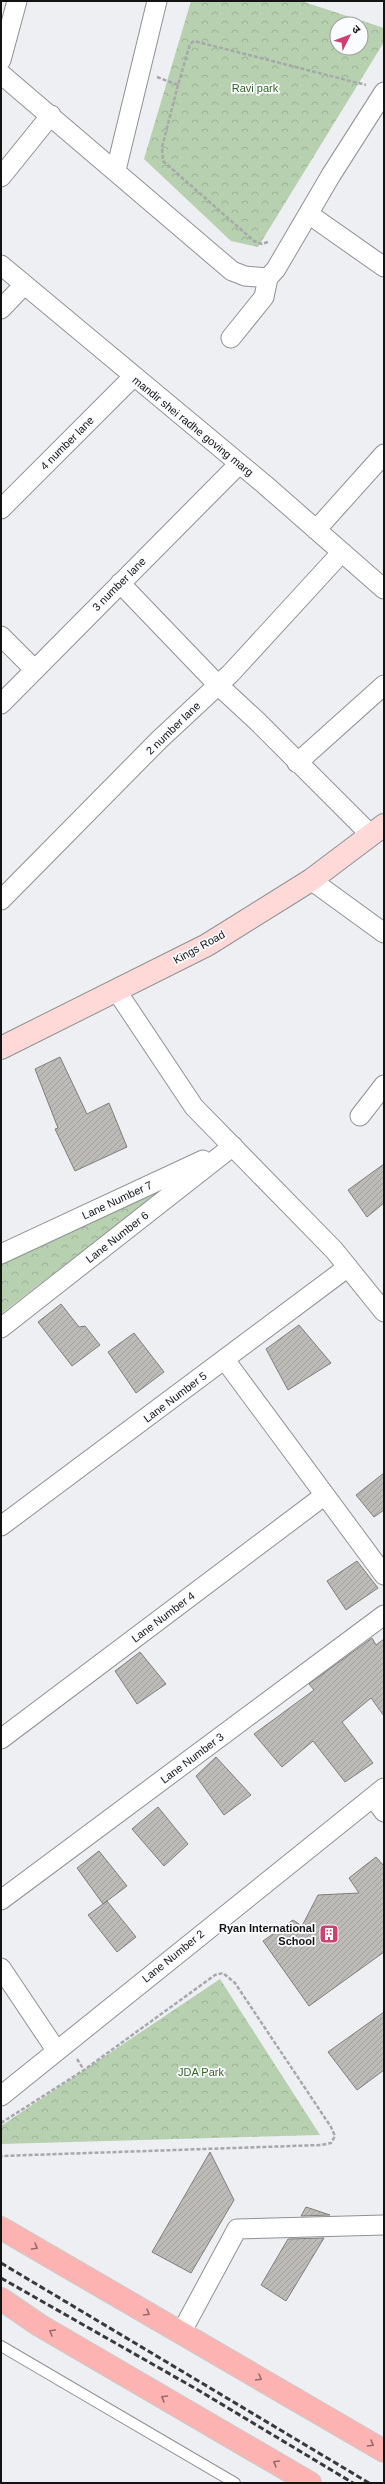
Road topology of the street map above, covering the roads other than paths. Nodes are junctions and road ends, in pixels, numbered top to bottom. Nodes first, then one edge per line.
1 (17, 1) edge
2 (157, 1) edge
3 (1, 60) edge
4 (1, 74) edge
5 (376, 90) edge
6 (51, 115) junction
7 (116, 170) junction
8 (1, 177) edge
9 (310, 215) junction
10 (1, 265) edge
11 (384, 267) edge
12 (268, 278) junction
13 (24, 285) junction
14 (1, 310) edge
15 (231, 338) dead end
16 (132, 377) junction
17 (384, 454) edge
18 (239, 464) junction
19 (1, 509) edge
20 (316, 530) junction
21 (342, 552) junction
22 (120, 583) junction
23 (384, 589) edge
24 (1, 636) edge
25 (35, 670) junction
26 (218, 685) junction
27 (384, 685) edge
28 (1, 704) edge
29 (297, 763) junction
30 (377, 829) edge
31 (311, 880) junction
32 (1, 900) edge
33 (384, 933) edge
34 (116, 990) junction
35 (1, 1048) edge
36 (384, 1085) edge
37 (360, 1116) dead end
38 (233, 1146) junction
39 (1, 1254) edge
40 (348, 1267) junction
41 (384, 1312) edge
42 (1, 1328) edge
43 (225, 1360) junction
44 (325, 1495) junction
45 (1, 1526) edge
46 (384, 1575) edge
47 (384, 1615) edge
48 (1, 1739) edge
49 (378, 1792) edge
50 (384, 1812) edge
51 (1, 1900) edge
52 (1, 1968) edge
53 (56, 2050) junction
54 (1, 2096) edge
55 (384, 2225) edge
56 (1, 2228) edge
57 (1, 2300) edge
58 (181, 2333) junction
59 (1, 2346) edge
60 (384, 2451) edge
61 (235, 2483) edge
62 (310, 2483) edge

1 - 3 street
2 - 7 street
4 - 6 street
5 - 9 street
6 - 7 street
6 - 8 street
7 - 12 street
9 - 11 street
9 - 12 street
10 - 13 street, mandir shei radhe goving marg
12 - 15 street
13 - 14 street
13 - 16 street, mandir shei radhe goving marg
16 - 18 street, mandir shei radhe goving marg
16 - 19 street, 4 number lane
17 - 20 street
18 - 20 street, mandir shei radhe goving marg
18 - 22 street, 3 number lane
20 - 21 street, mandir shei radhe goving marg
21 - 23 street, mandir shei radhe goving marg
21 - 26 street, 2 number lane
22 - 25 street, 3 number lane
22 - 26 street
24 - 25 street
25 - 28 street, 3 number lane
26 - 29 street
26 - 32 street, 2 number lane
27 - 29 street
29 - 30 street
30 - 31 street, Kings Road
31 - 33 street
31 - 34 street, Kings Road
34 - 35 street, Kings Road
34 - 38 street
36 - 37 street
38 - 39 street, Lane Number 7
38 - 40 street
38 - 42 street, Lane Number 6
40 - 41 street
40 - 43 street, Lane Number 5
43 - 44 street
43 - 45 street, Lane Number 5
44 - 46 street
44 - 48 street, Lane Number 4
47 - 51 street, Lane Number 3
49 - 50 street
49 - 53 street, Lane Number 2
52 - 53 street
53 - 54 street, Lane Number 2
55 - 58 street
56 -> 58 main road
62 -> 57 main road
58 -> 60 main road
59 - 61 lane

